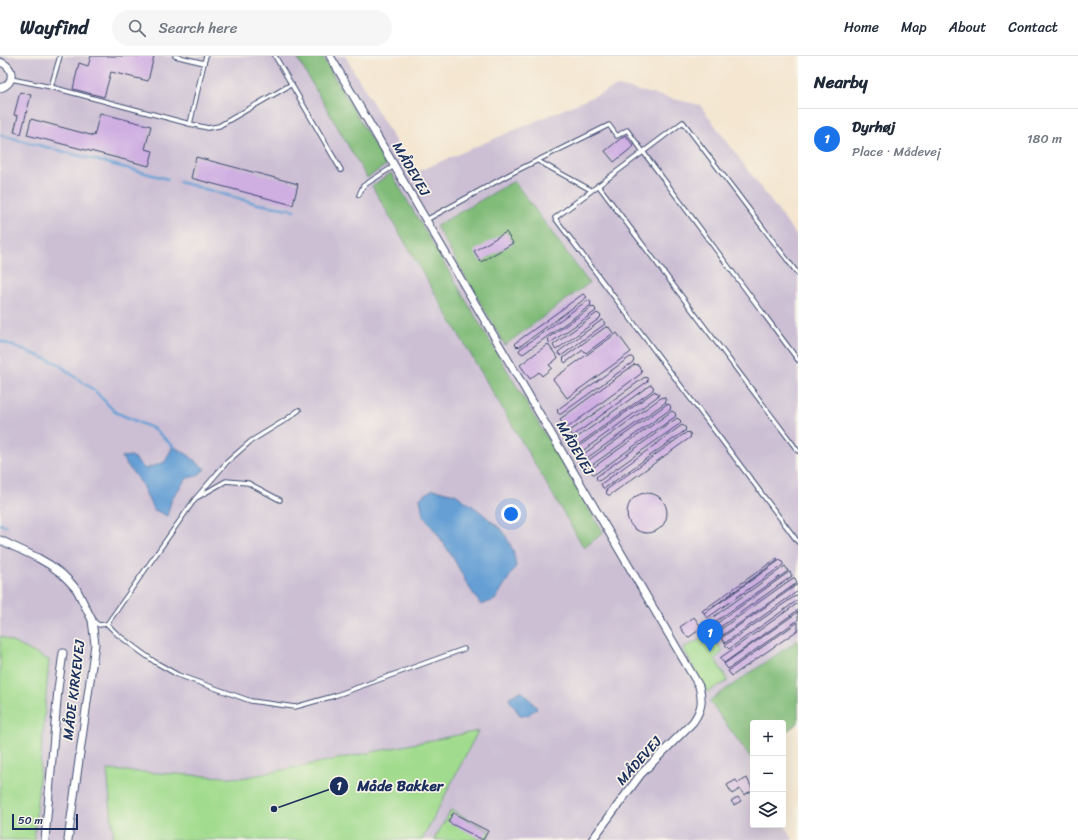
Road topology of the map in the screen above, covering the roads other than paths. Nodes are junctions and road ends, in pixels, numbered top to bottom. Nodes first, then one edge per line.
1 (60, 56) edge
2 (174, 56) edge
3 (206, 56) edge
4 (275, 56) edge
5 (330, 56) edge
6 (2, 60) edge
7 (204, 63) junction
8 (11, 79) junction
9 (292, 84) junction
10 (51, 87) junction
11 (0, 88) edge
12 (190, 124) junction
13 (642, 152) junction
14 (538, 161) junction
15 (394, 166) junction
16 (341, 170) dead end
17 (598, 185) junction
18 (591, 190) junction
19 (359, 195) dead end
20 (426, 220) junction
21 (798, 274) edge
22 (798, 360) edge
23 (299, 410) dead end
24 (798, 451) edge
25 (195, 499) junction
26 (280, 500) dead end
27 (0, 540) edge
28 (798, 542) edge
29 (92, 620) junction
30 (107, 624) junction
31 (464, 649) dead end
32 (63, 653) dead end
33 (45, 840) edge
34 (68, 840) edge
35 (592, 840) edge

1 - 10 lane
2 - 7 lane
3 - 7 lane
4 - 9 lane
5 - 15 street, MÅDEVEJ
6 - 8 street
7 - 12 lane
8 - 10 lane
8 - 11 street
9 - 12 lane
9 - 16 lane
10 - 12 lane
13 - 14 lane
13 - 17 lane
13 - 21 lane
13 - 22 lane
14 - 18 lane
14 - 20 lane
15 - 19 lane
15 - 20 street, MÅDEVEJ
17 - 18 lane
17 - 24 lane
18 - 28 lane
20 - 35 street, MÅDEVEJ
23 - 25 lane
25 - 26 lane
25 - 30 lane
27 - 29 street, MÅDE KIRKEVEJ
29 - 30 lane
29 - 34 street, MÅDE KIRKEVEJ
30 - 31 lane
32 - 33 street, MÅDE KIRKEVEJ

